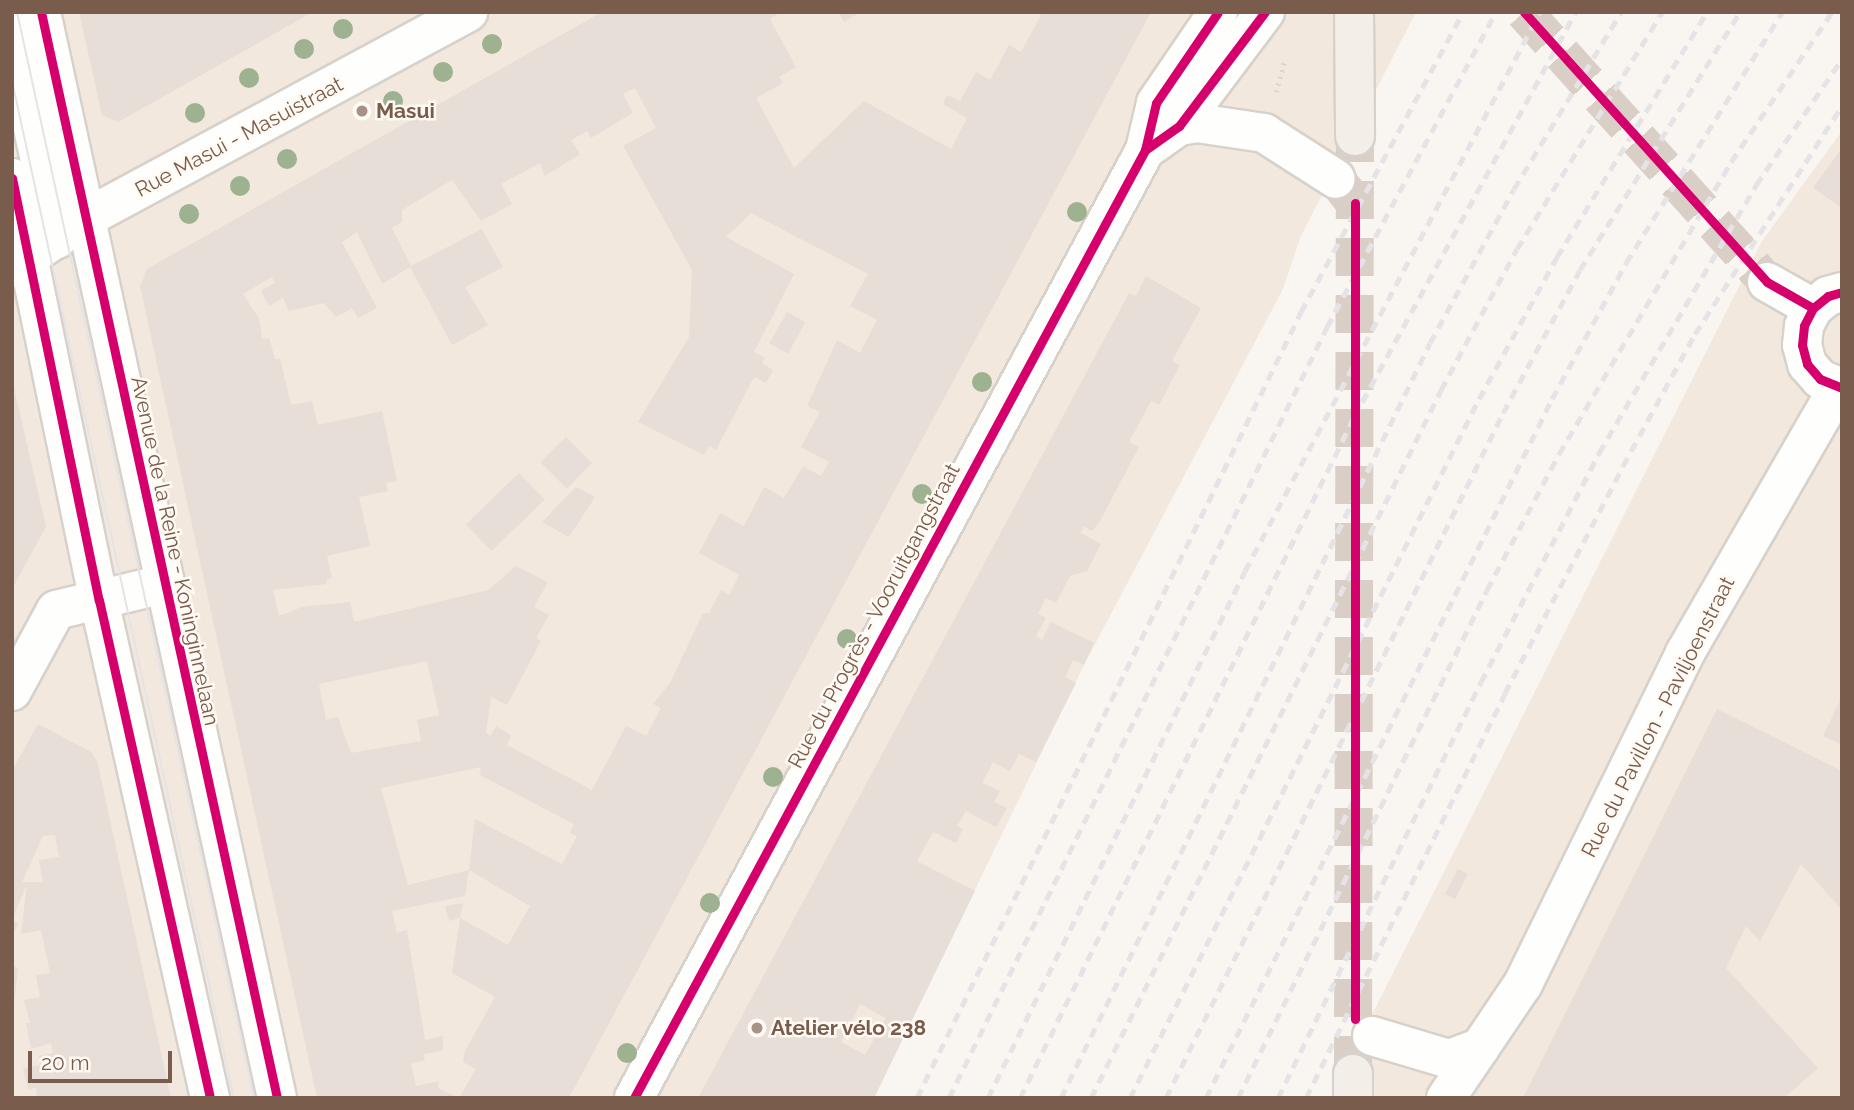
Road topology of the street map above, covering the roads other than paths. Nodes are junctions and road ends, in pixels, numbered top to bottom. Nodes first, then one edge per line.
1 (41, 12) edge
2 (468, 12) edge
3 (1218, 12) edge
4 (1265, 12) edge
5 (1354, 12) edge
6 (12, 32) edge
7 (1179, 126) junction
8 (1355, 136) tunnel mouth
9 (1145, 150) junction
10 (12, 178) edge
11 (1336, 179) tunnel mouth
12 (46, 246) edge
13 (1767, 282) tunnel mouth
14 (1827, 300) edge
15 (1840, 388) edge
16 (164, 584) junction
17 (99, 600) junction
18 (12, 691) edge
19 (1372, 1036) dead end
20 (1480, 1048) junction
21 (210, 1098) edge
22 (277, 1098) edge
23 (634, 1098) edge
24 (1446, 1098) edge

1 - 12 street, Avenue de la Reine - Koninginnelaan
2 - 12 street, Rue Masui - Masuistraat
3 - 9 street, Rue du Progrès - Vooruitgangstraat
4 - 7 street, Rue du Progrès - Vooruitgangstraat
5 - 8 main road
6 - 12 street, Avenue de la Reine - Koninginnelaan
7 - 9 street, Rue du Progrès - Vooruitgangstraat
7 - 11 street
9 - 23 street, Rue du Progrès - Vooruitgangstraat
10 - 12 street, Avenue de la Reine - Koninginnelaan
12 - 16 street, Avenue de la Reine - Koninginnelaan
12 - 17 street, Avenue de la Reine - Koninginnelaan
13 - 14 street
14 - 15 street
15 - 20 street, Rue du Pavillon - Paviljoenstraat
16 - 17 street
16 - 22 street, Avenue de la Reine - Koninginnelaan
17 - 18 street
17 - 21 street, Avenue de la Reine - Koninginnelaan
19 - 20 street
20 - 24 street, Rue du Pavillon - Paviljoenstraat

